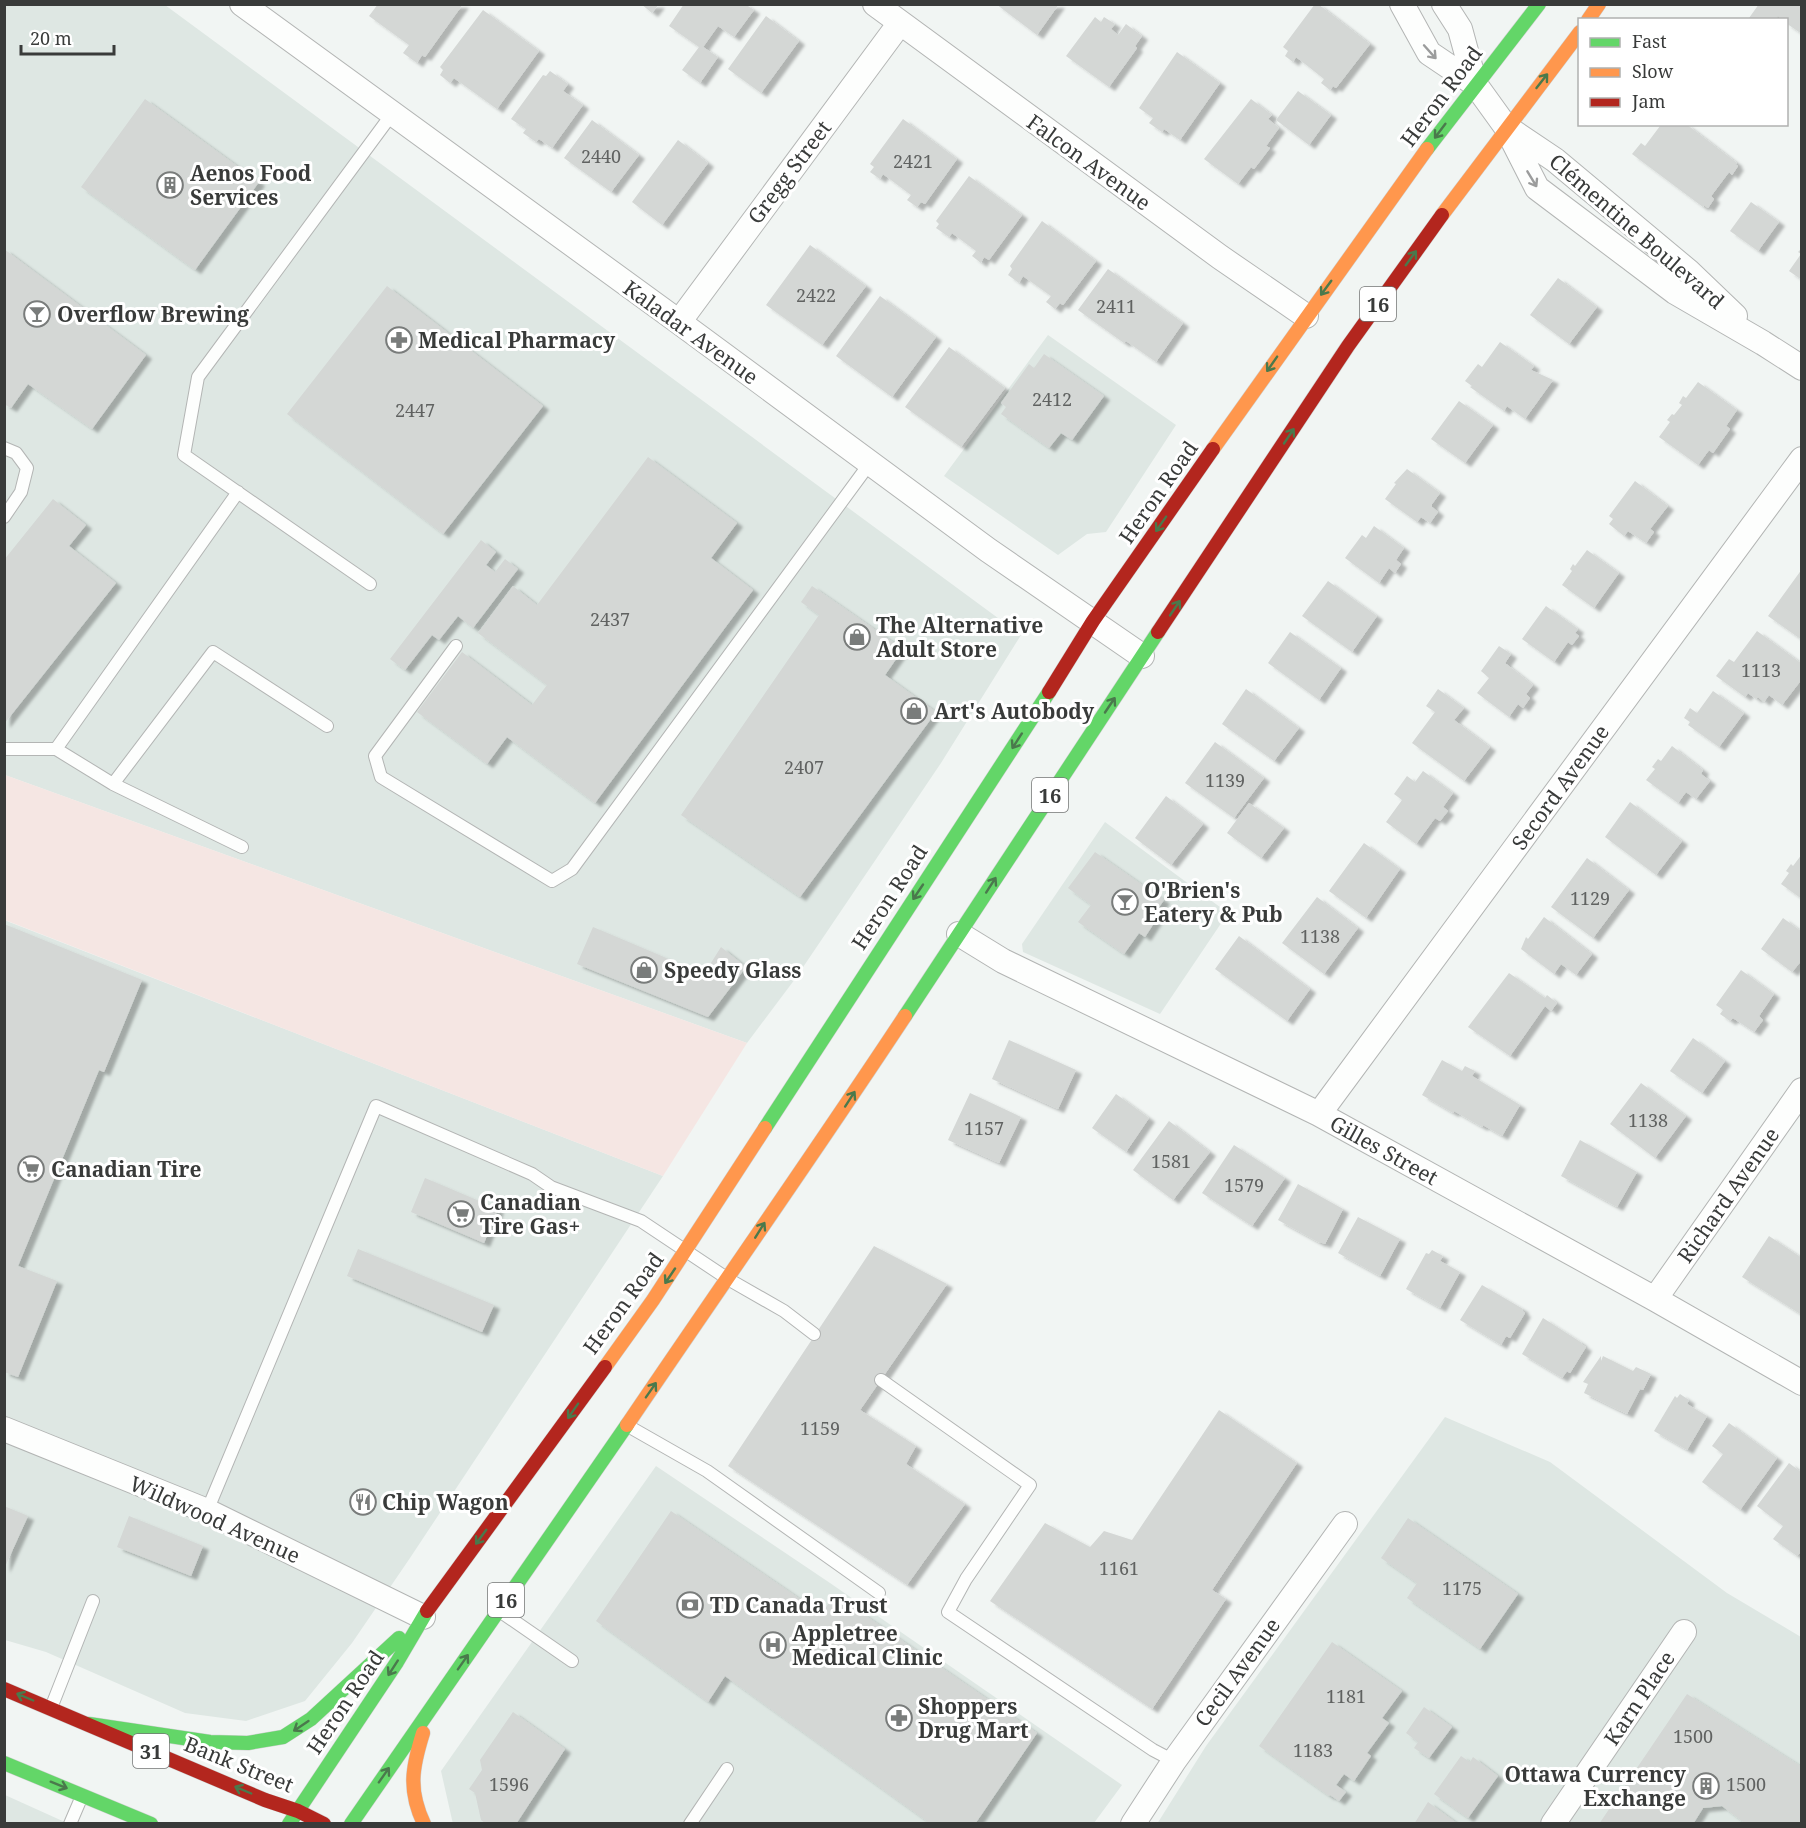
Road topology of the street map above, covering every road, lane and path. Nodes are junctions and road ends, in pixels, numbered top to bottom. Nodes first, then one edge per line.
1 (242, 4) edge
2 (875, 4) edge
3 (1402, 4) edge
4 (1444, 4) edge
5 (1539, 4) edge
6 (1599, 4) edge
7 (1589, 18) edge
8 (900, 23) junction
9 (1578, 35) edge
10 (1475, 84) junction
11 (392, 114) junction
12 (1506, 127) junction
13 (1306, 316) junction
14 (679, 322) junction
15 (1763, 343) junction
16 (1802, 368) edge
17 (4, 448) edge
18 (1802, 459) edge
19 (870, 463) junction
20 (238, 492) junction
21 (4, 517) edge
22 (369, 584) dead end
23 (1093, 621) junction
24 (456, 646) dead end
25 (1142, 656) junction
26 (327, 726) dead end
27 (4, 749) edge
28 (56, 749) junction
29 (113, 784) junction
30 (242, 847) dead end
31 (959, 934) junction
32 (1802, 1090) edge
33 (1319, 1114) junction
34 (686, 1251) junction
35 (728, 1279) junction
36 (1655, 1299) junction
37 (814, 1334) dead end
38 (881, 1380) dead end
39 (1802, 1383) edge
40 (627, 1425) junction
41 (4, 1429) edge
42 (207, 1511) junction
43 (1345, 1524) dead end
44 (879, 1593) dead end
45 (93, 1601) dead end
46 (499, 1610) junction
47 (423, 1617) junction
48 (1684, 1632) dead end
49 (572, 1661) dead end
50 (4, 1689) edge
51 (51, 1708) junction
52 (429, 1710) junction
53 (89, 1724) junction
54 (1174, 1761) junction
55 (4, 1763) edge
56 (727, 1769) dead end
57 (82, 1795) junction
58 (298, 1811) junction
59 (135, 1819) edge
60 (70, 1824) edge
61 (151, 1824) edge
62 (289, 1824) edge
63 (324, 1824) edge
64 (351, 1824) edge
65 (424, 1824) edge
66 (690, 1824) edge
67 (1133, 1824) edge
68 (1553, 1824) edge

1 - 11 street, Kaladar Avenue
2 - 8 street, Falcon Avenue
3 -> 10 street, Clémentine Boulevard
4 - 10 street, Clémentine Boulevard
5 - 10 main road, Heron Road / 16
6 - 7 main road
8 - 13 street, Falcon Avenue
8 - 14 street, Gregg Street
12 -> 9 main road, 16
10 - 12 street, Clémentine Boulevard
10 -> 13 main road, Heron Road / 16
11 - 14 street, Kaladar Avenue
11 - 20 lane
12 - 15 street, Clémentine Boulevard
12 -> 15 street, Clémentine Boulevard
25 -> 12 main road, 16
13 -> 23 main road, Heron Road / 16
14 - 19 street, Kaladar Avenue
15 - 16 street, Clémentine Boulevard
17 - 21 lane
18 - 33 street, Secord Avenue
19 - 23 street, Kaladar Avenue
19 - 24 lane
20 - 22 lane
20 - 28 lane
23 - 25 street, Kaladar Avenue
23 -> 34 main road, Heron Road / 16
31 -> 25 main road, 16
26 - 29 lane
27 - 28 lane
28 - 29 lane
29 - 30 lane
31 - 33 street, Gilles Street
35 -> 31 main road, 16
32 - 36 street, Richard Avenue
33 - 36 street, Gilles Street
34 - 35 lane
34 - 42 lane
34 -> 47 main road, Heron Road / 16
35 - 37 lane
40 -> 35 main road, 16
36 - 39 street, Gilles Street
38 - 54 lane
40 - 44 lane
40 - 46 main road, 16
41 - 42 street, Wildwood Avenue
42 - 47 street, Wildwood Avenue
43 - 54 street, Cecil Avenue
45 - 51 lane
46 - 49 lane
52 -> 46 main road, 16
47 -> 53 main road
47 -> 58 main road, Heron Road / 16
48 - 68 street, Karn Place
51 -> 50 main road, Bank Street / 31
51 - 53 main road, Bank Street / 31
64 -> 52 main road, 16
52 - 65 main road
58 -> 53 main road, Bank Street / 31
54 - 67 street, Cecil Avenue
55 -> 57 main road
56 - 66 lane
57 - 59 main road
57 - 60 lane
58 - 62 main road, Heron Road / 16
58 - 63 main road, Bank Street / 31
59 - 61 main road

